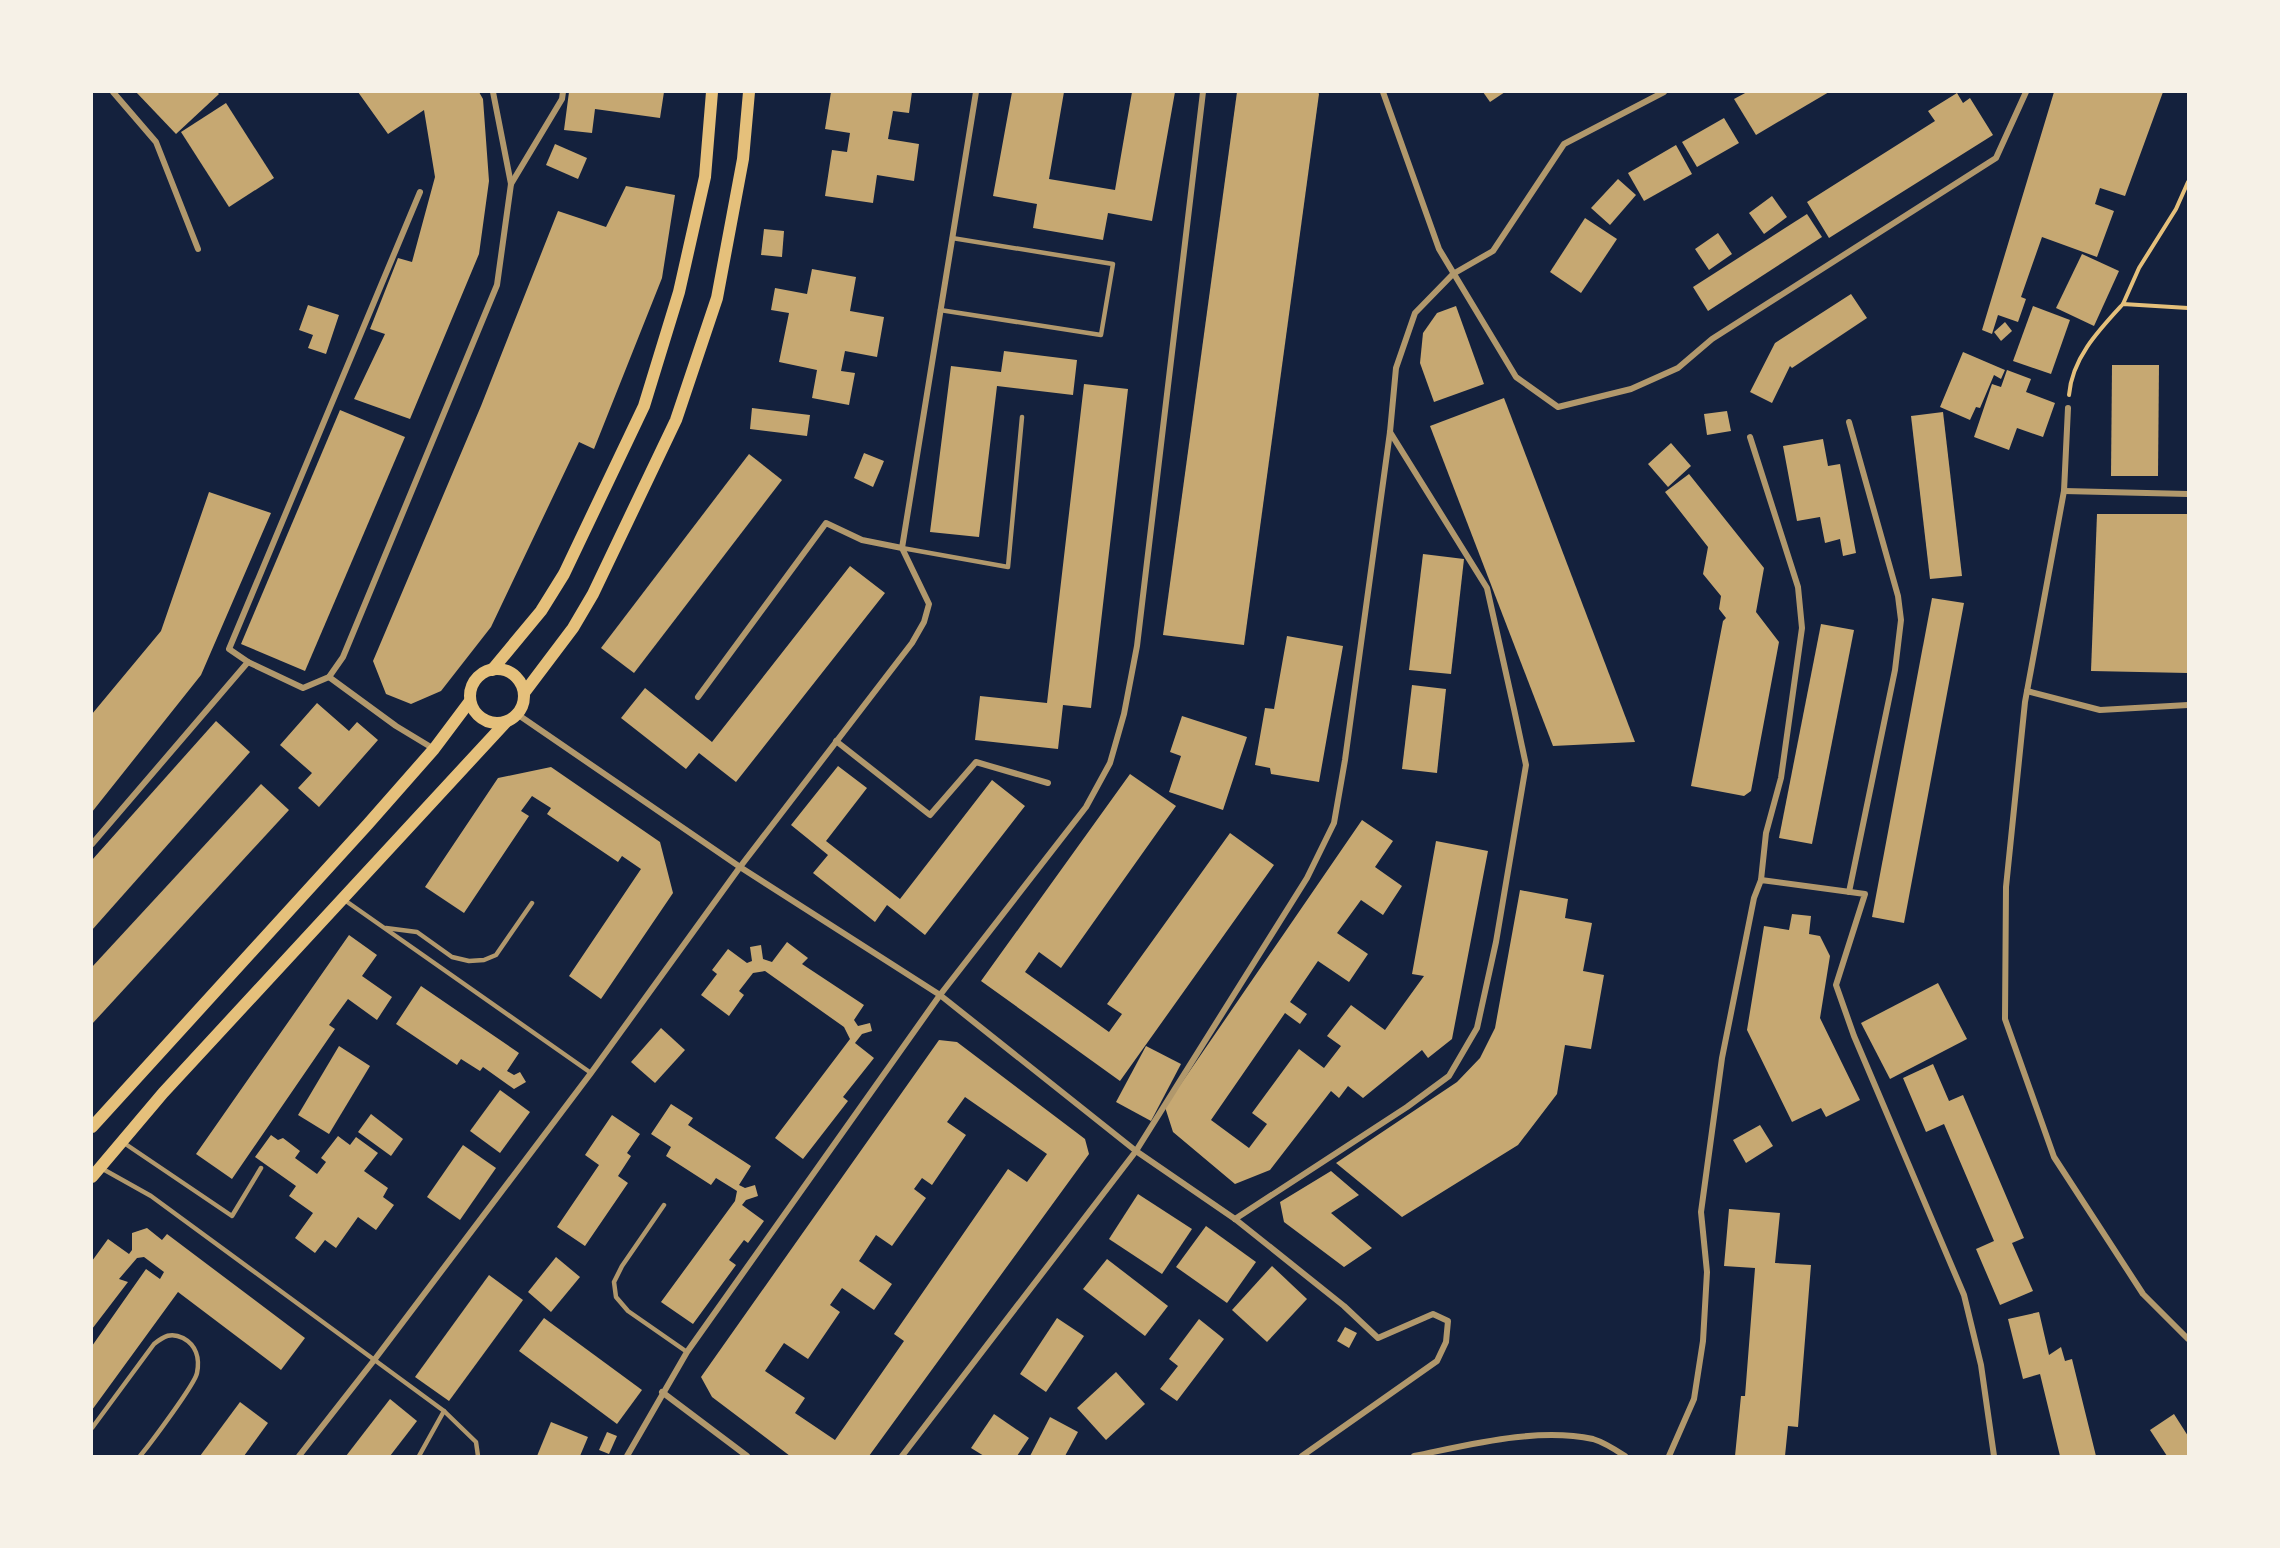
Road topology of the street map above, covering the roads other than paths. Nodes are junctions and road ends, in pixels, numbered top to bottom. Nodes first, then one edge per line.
1 (113, 92) edge
2 (493, 92) edge
3 (563, 92) edge
4 (712, 92) edge
5 (749, 92) edge
6 (976, 92) edge
7 (1203, 92) edge
8 (1383, 92) edge
9 (1664, 92) edge
10 (2026, 92) edge
11 (511, 184) junction
12 (420, 192) dead end
13 (952, 238) junction
14 (198, 249) dead end
15 (1454, 274) junction
16 (940, 310) junction
17 (2068, 408) road end
18 (1022, 417) dead end
19 (1849, 422) dead end
20 (1390, 432) junction
21 (1750, 437) dead end
22 (2064, 491) junction
23 (2188, 494) edge
24 (902, 548) junction
25 (248, 662) junction
26 (492, 670) junction
27 (329, 677) junction
28 (2028, 691) junction
29 (524, 693) junction
30 (698, 697) dead end
31 (470, 700) junction
32 (2188, 705) edge
33 (517, 714) junction
34 (506, 722) junction
35 (836, 741) junction
36 (434, 749) junction
37 (1048, 783) dead end
38 (92, 844) edge
39 (740, 867) junction
40 (1761, 880) junction
41 (1849, 892) junction
42 (343, 899) junction
43 (532, 903) dead end
44 (384, 927) junction
45 (940, 995) junction
46 (591, 1073) junction
47 (92, 1127) edge
48 (122, 1142) junction
49 (1136, 1151) junction
50 (261, 1168) dead end
51 (95, 1172) edge
52 (664, 1205) dead end
53 (1235, 1219) junction
54 (2188, 1339) edge
55 (687, 1352) junction
56 (375, 1359) junction
57 (662, 1392) junction
58 (444, 1412) junction
59 (92, 1428) edge
60 (140, 1456) edge
61 (299, 1456) edge
62 (419, 1456) edge
63 (478, 1456) edge
64 (627, 1456) edge
65 (747, 1456) edge
66 (902, 1456) edge
67 (1302, 1456) edge
68 (1414, 1456) edge
69 (1625, 1456) edge
70 (1669, 1456) edge
71 (1994, 1456) edge

1 - 14 street
2 - 11 street
3 - 11 street
4 - 26 main road
5 - 29 main road
6 - 13 street
7 - 45 street
8 - 15 street
9 - 15 street
10 - 15 street
11 - 27 street
12 - 25 street
13 - 16 street
13 - 16 lane
15 - 20 street
16 - 24 street
17 - 22 street
18 - 24 lane
19 - 41 street
20 - 49 street
20 - 53 street
21 - 40 street
22 - 23 street
22 - 28 street
24 - 30 street
24 - 35 street
25 - 27 street
25 - 38 street
26 - 29 main road
26 - 31 main road
27 - 36 street
28 - 32 street
28 - 54 street
29 - 33 main road
31 - 34 main road
31 - 36 main road
33 - 34 main road
33 - 39 street
34 - 42 main road
35 - 37 street
35 - 39 street
36 - 47 main road
39 - 45 street
39 - 46 street
40 - 41 street
40 - 70 street
41 - 71 street
42 - 44 lane
42 - 48 main road
43 - 44 lane
44 - 46 lane
45 - 49 street
45 - 55 street
46 - 56 street
48 - 50 lane
48 - 51 main road
49 - 53 street
49 - 66 street
51 - 56 lane
52 - 55 lane
53 - 67 street
55 - 57 street
56 - 58 lane
56 - 61 street
57 - 64 street
57 - 65 street
58 - 62 lane
58 - 63 lane
59 - 60 lane
68 - 69 street

